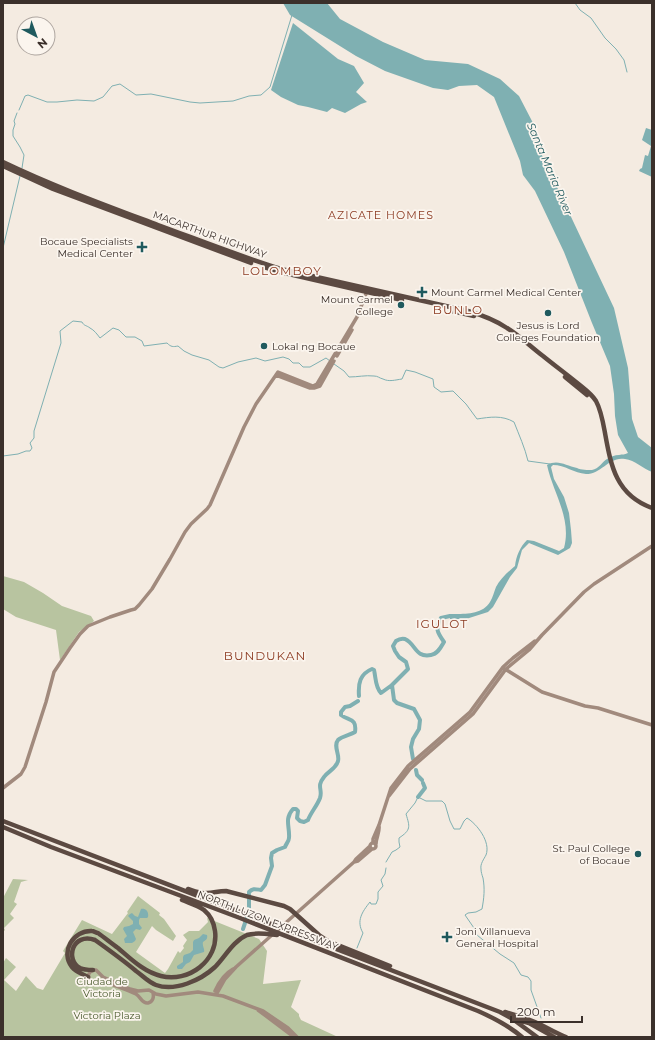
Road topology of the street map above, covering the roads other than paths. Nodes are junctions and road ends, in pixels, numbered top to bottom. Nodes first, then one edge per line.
1 (3, 162) edge
2 (3, 166) edge
3 (369, 291) junction
4 (652, 509) edge
5 (652, 544) edge
6 (505, 668) junction
7 (652, 725) edge
8 (3, 788) edge
9 (3, 821) edge
10 (3, 827) edge
11 (163, 883) junction
12 (155, 886) junction
13 (295, 914) junction
14 (282, 935) junction
15 (93, 970) junction
16 (401, 974) junction
17 (88, 978) junction
18 (102, 979) junction
19 (220, 983) junction
20 (144, 991) junction
21 (153, 993) junction
22 (208, 993) junction
23 (215, 994) junction
24 (166, 996) junction
25 (223, 996) junction
26 (140, 997) junction
27 (151, 1002) junction
28 (479, 1005) junction
29 (511, 1018) junction
30 (287, 1030) junction
31 (294, 1037) edge
32 (297, 1037) edge
33 (522, 1037) edge
34 (537, 1037) edge
35 (554, 1037) edge
36 (566, 1037) edge

1 - 3 highway, MACARTHUR HIGHWAY
2 - 3 highway, MACARTHUR HIGHWAY
3 - 4 highway, MACARTHUR HIGHWAY
3 - 8 main road
5 - 6 main road
6 - 7 main road
6 - 13 main road
9 - 11 highway, NORTH LUZON EXPRESSWAY
10 - 12 highway, NORTH LUZON EXPRESSWAY
11 - 13 highway
11 - 16 highway, NORTH LUZON EXPRESSWAY
12 - 14 highway, NORTH LUZON EXPRESSWAY
12 - 17 highway
13 - 16 highway
13 - 19 main road
14 - 15 highway
14 - 33 highway, NORTH LUZON EXPRESSWAY
15 - 17 main road
15 - 18 main road
16 - 28 highway, NORTH LUZON EXPRESSWAY
17 - 18 main road
18 - 20 main road
18 - 26 main road
19 - 22 main road
19 - 23 main road
19 - 25 main road
20 - 21 main road
20 - 26 main road
21 - 24 main road
21 - 27 main road
22 - 23 main road
22 - 24 main road
23 - 25 main road
24 - 27 main road
25 - 30 main road
26 - 27 main road
28 - 29 highway, NORTH LUZON EXPRESSWAY
28 - 36 highway
29 - 34 highway, NORTH LUZON EXPRESSWAY
29 - 35 highway, NORTH LUZON EXPRESSWAY
30 - 31 main road
30 - 32 main road

